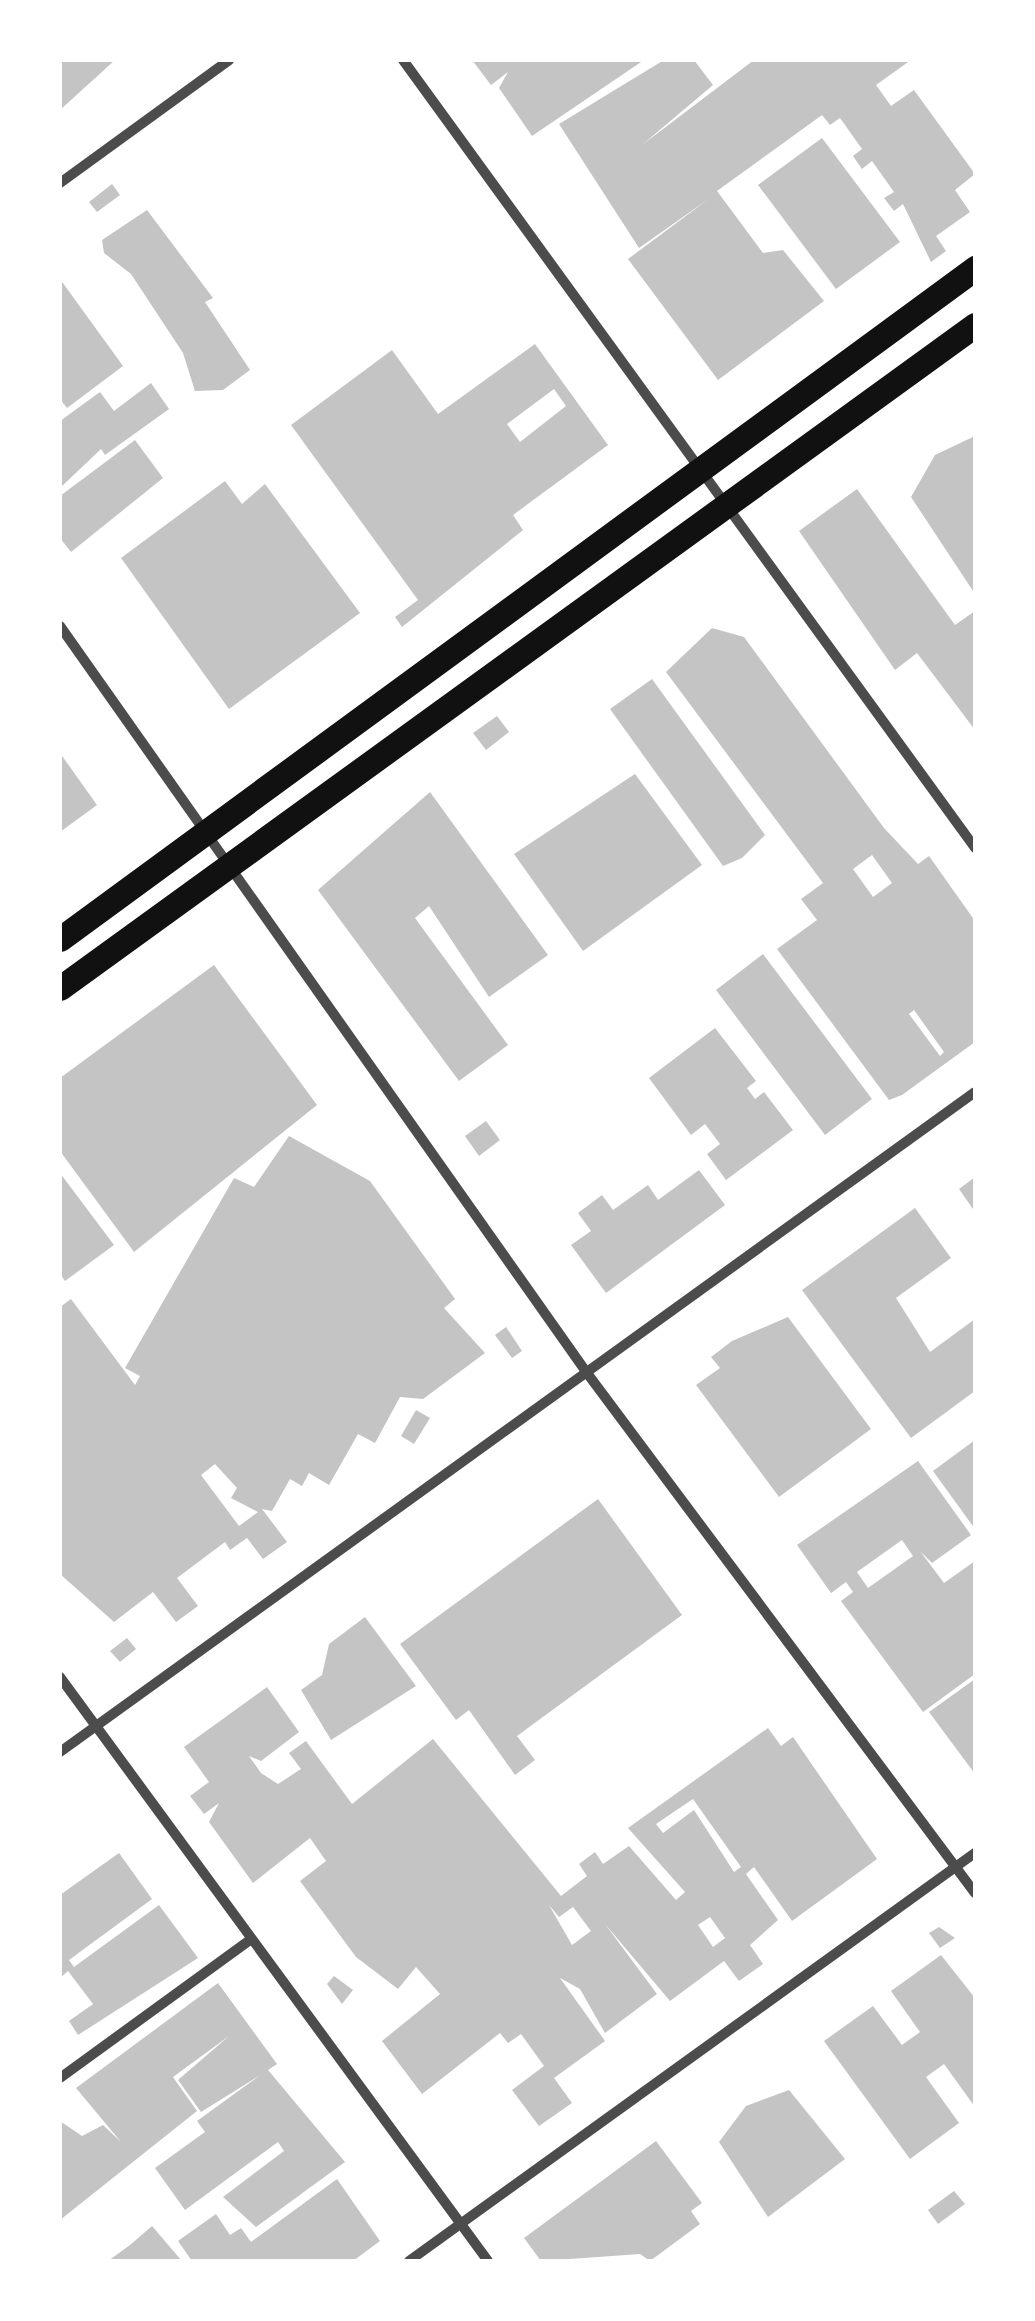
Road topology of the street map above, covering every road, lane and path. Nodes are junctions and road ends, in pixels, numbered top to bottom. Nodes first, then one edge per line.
1 (229, 60) edge
2 (403, 60) edge
3 (60, 183) edge
4 (975, 268) edge
5 (975, 325) edge
6 (701, 468) junction
7 (728, 503) junction
8 (60, 626) edge
9 (210, 830) junction
10 (975, 848) edge
11 (227, 866) junction
12 (60, 939) edge
13 (60, 988) edge
14 (975, 1092) edge
15 (587, 1373) junction
16 (60, 1677) edge
17 (95, 1726) junction
18 (60, 1752) edge
19 (975, 1853) edge
20 (956, 1867) junction
21 (975, 1894) edge
22 (250, 1940) junction
23 (60, 2078) edge
24 (461, 2222) junction
25 (409, 2261) edge
26 (488, 2261) edge

1 - 3 street
2 - 6 street
4 - 6 main road
5 - 7 main road
6 - 7 street
6 - 9 main road
7 - 10 street
7 - 11 main road
8 - 9 street
9 - 11 street
9 - 12 main road
11 - 13 main road
11 - 15 street
14 - 15 street
15 - 17 street
15 - 20 street
16 - 17 street
17 - 18 street
17 - 22 street
19 - 20 street
20 - 21 street
20 - 24 street
22 - 23 street
22 - 24 street
24 - 25 street
24 - 26 street

